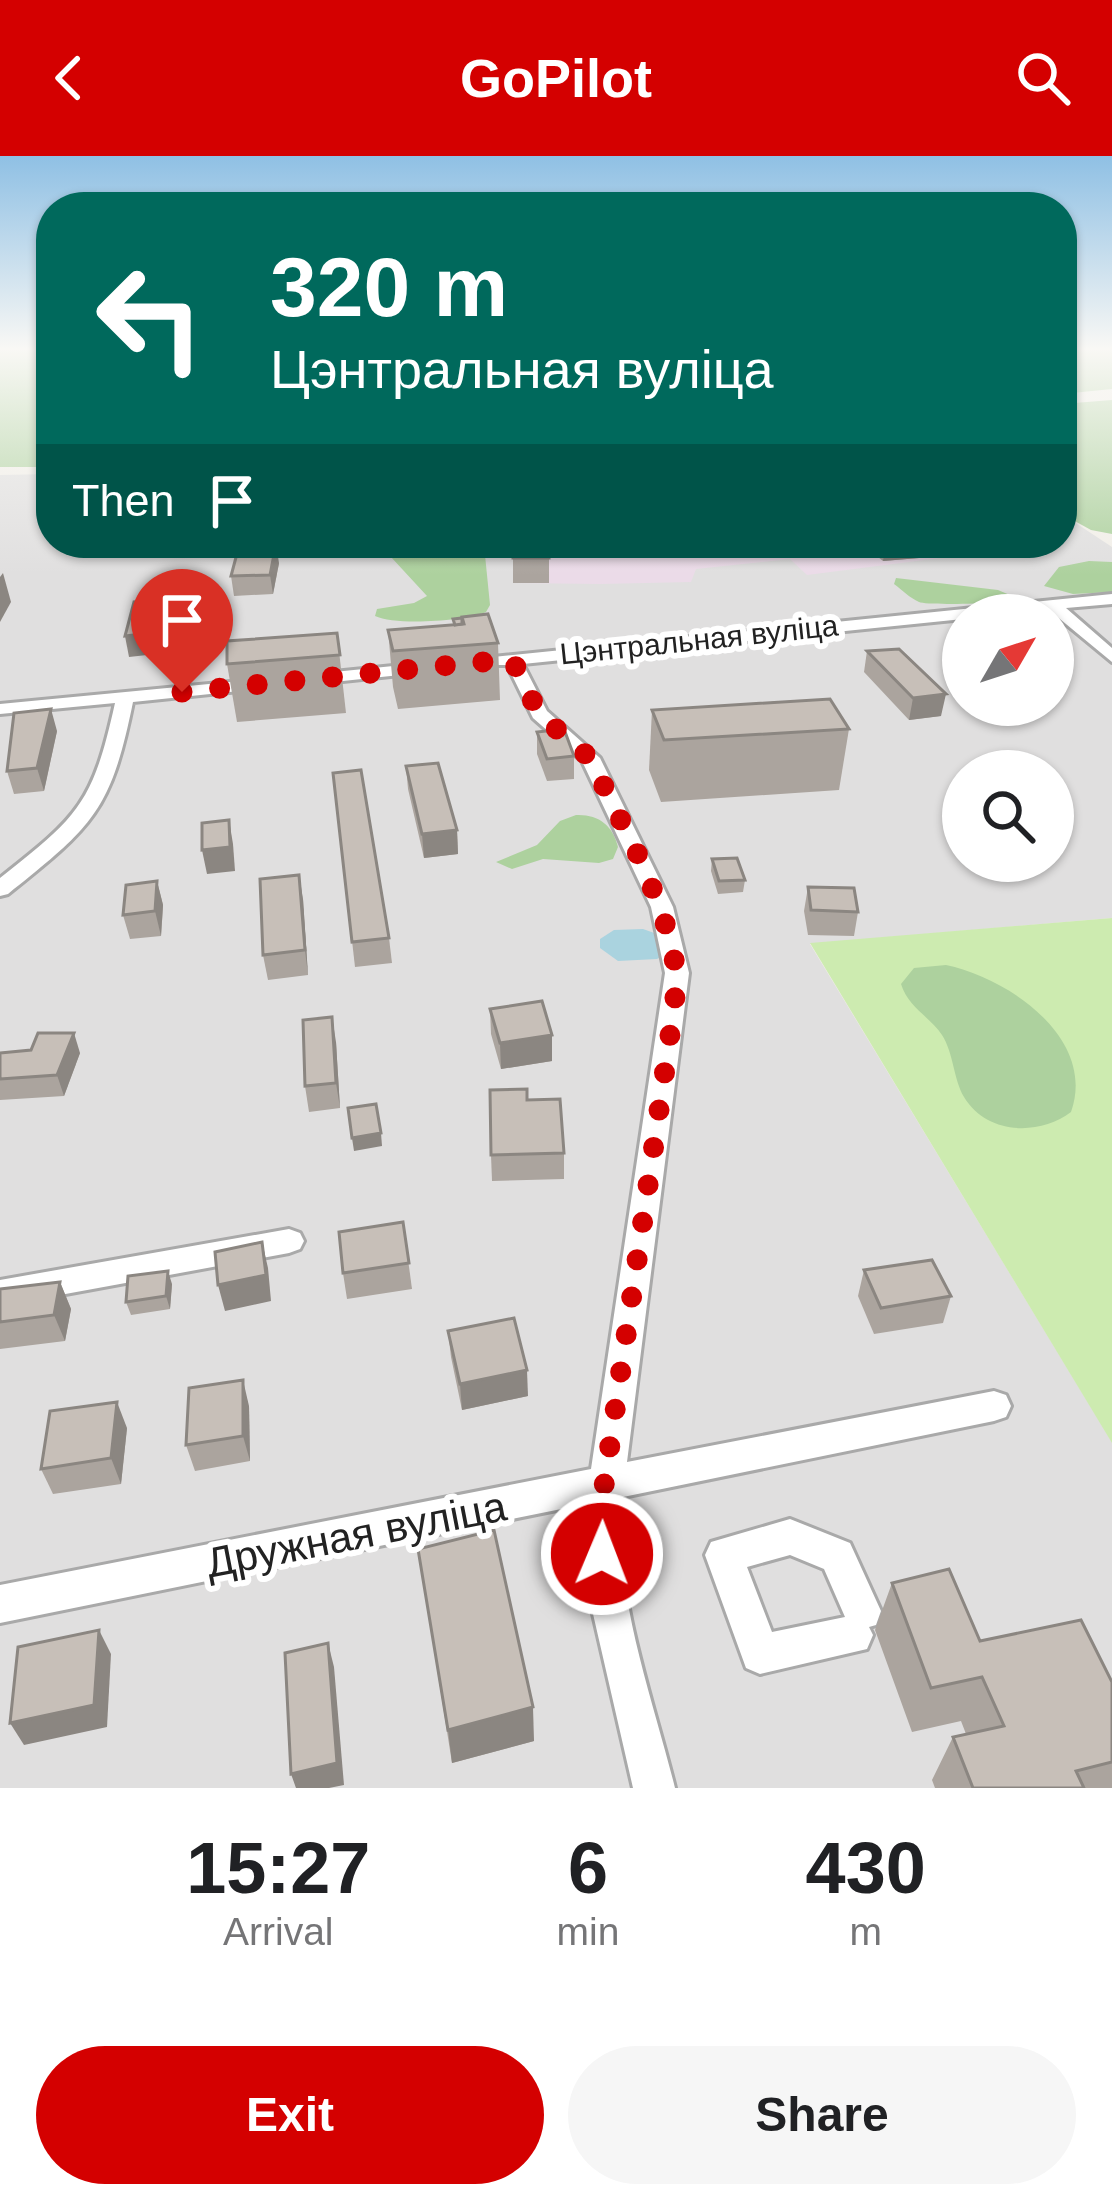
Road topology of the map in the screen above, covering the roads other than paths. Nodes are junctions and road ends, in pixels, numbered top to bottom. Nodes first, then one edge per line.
1 (1112, 599) edge
2 (1074, 603) edge
3 (942, 616) edge
4 (1074, 622) edge
5 (1112, 629) edge
6 (1085, 632) junction
7 (1112, 657) edge
8 (443, 666) edge
9 (125, 698) junction
10 (0, 709) edge
11 (0, 889) edge
12 (289, 1241) dead end
13 (0, 1293) edge
14 (994, 1406) dead end
15 (604, 1486) junction
16 (0, 1604) edge
17 (654, 1788) edge

1 - 2 street, Цэнтральная вуліца
3 - 15 street, Цэнтральная вуліца
4 - 6 street
5 - 6 street
6 - 7 street
8 - 9 street
9 - 10 street
9 - 11 street
12 - 13 street
14 - 15 street, Дружная вуліца
15 - 16 street, Дружная вуліца
15 - 17 street

